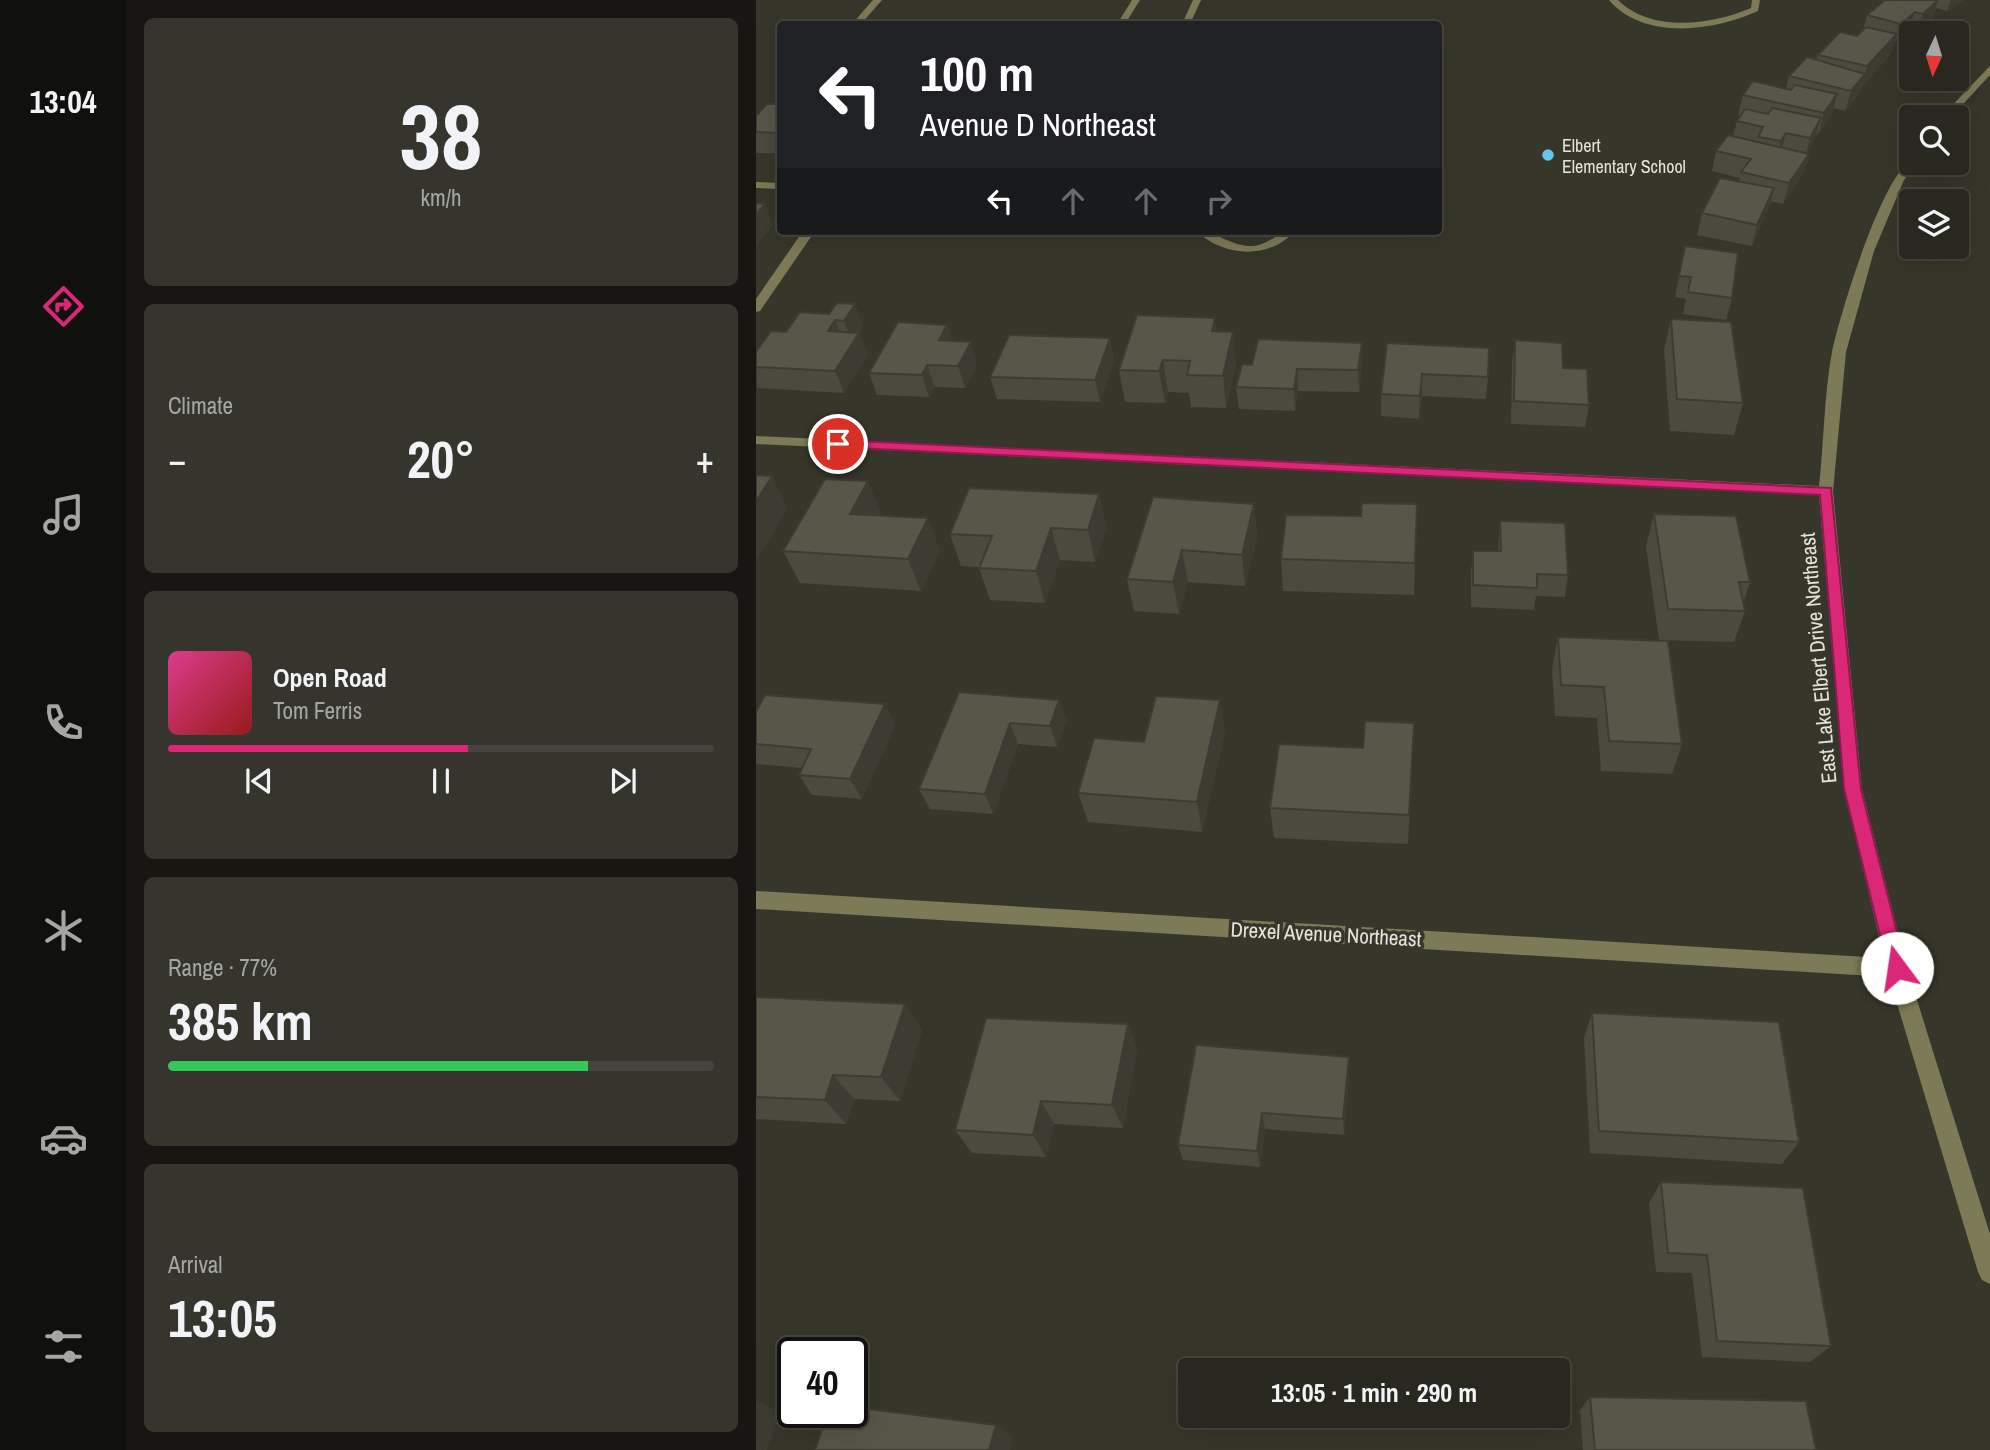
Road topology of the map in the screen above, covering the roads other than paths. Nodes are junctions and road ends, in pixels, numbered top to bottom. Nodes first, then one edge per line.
1 (878, 0) edge
2 (1136, 0) edge
3 (1198, 0) edge
4 (1613, 0) edge
5 (1756, 0) edge
6 (859, 21) edge
7 (1124, 21) edge
8 (1188, 21) edge
9 (1990, 69) edge
10 (1957, 105) edge
11 (1903, 175) edge
12 (756, 185) edge
13 (777, 186) edge
14 (806, 235) edge
15 (1208, 235) edge
16 (1285, 235) edge
17 (756, 308) edge
18 (756, 440) edge
19 (1826, 491) junction
20 (756, 900) edge
21 (1897, 968) junction
22 (1990, 1272) edge

1 - 6 street
2 - 7 street
3 - 8 street
4 - 5 street
9 - 10 street
11 - 19 street, East Lake Elbert Drive Northeast
12 - 13 street
14 - 17 street
15 - 16 street
18 - 19 street
19 - 21 street, East Lake Elbert Drive Northeast
20 - 21 street, Drexel Avenue Northeast
21 - 22 street, East Lake Elbert Drive Northeast

